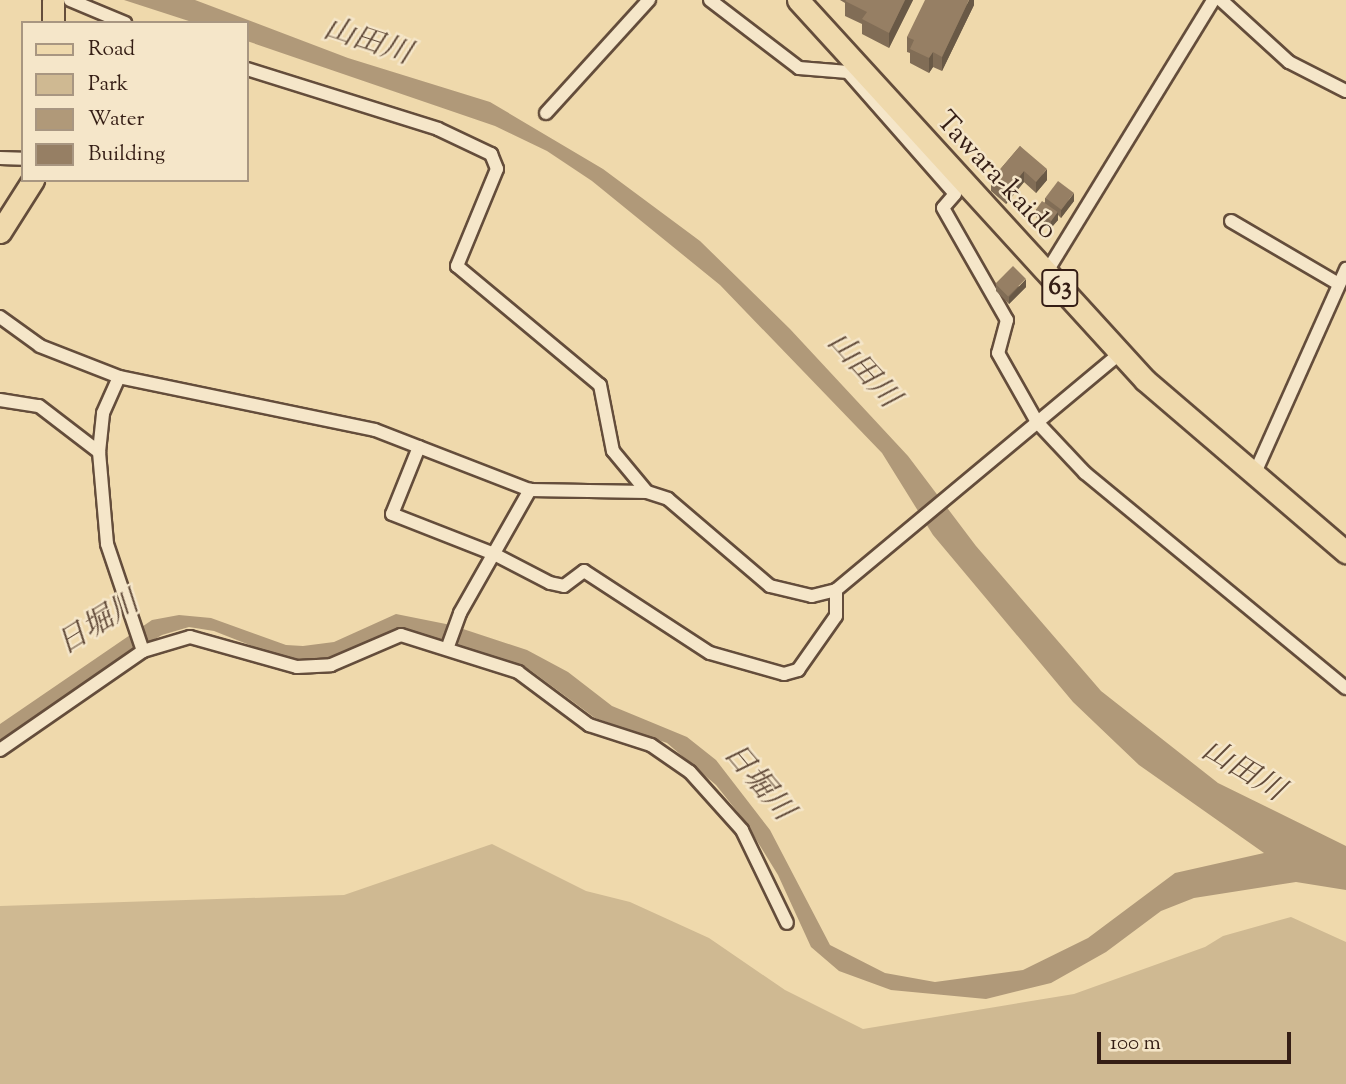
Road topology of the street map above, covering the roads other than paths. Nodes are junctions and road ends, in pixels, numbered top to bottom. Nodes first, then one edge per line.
1 (53, 0) edge
2 (71, 0) edge
3 (649, 0) edge
4 (710, 0) edge
5 (798, 0) edge
6 (1213, 0) edge
7 (1221, 0) edge
8 (52, 21) edge
9 (120, 21) edge
10 (248, 69) edge
11 (1346, 91) edge
12 (546, 113) dead end
13 (0, 158) edge
14 (21, 159) edge
15 (32, 182) edge
16 (1231, 221) dead end
17 (0, 232) edge
18 (1346, 269) edge
19 (1046, 273) junction
20 (1339, 284) junction
21 (0, 317) edge
22 (1119, 353) junction
23 (119, 377) junction
24 (0, 400) edge
25 (1037, 422) junction
26 (419, 447) junction
27 (99, 452) junction
28 (1254, 475) junction
29 (530, 490) junction
30 (647, 492) junction
31 (1346, 552) edge
32 (494, 554) junction
33 (836, 590) junction
34 (447, 649) junction
35 (143, 651) junction
36 (1346, 688) edge
37 (0, 750) edge
38 (787, 923) dead end

1 - 8 main road
2 - 9 street
3 - 12 street
4 - 25 street
5 - 19 main road, Tawara-kaido / 63
6 - 19 street
7 - 11 street
10 - 30 street
13 - 14 street
15 - 17 main road
16 - 20 street
18 - 20 street
19 - 22 main road, Tawara-kaido / 63
20 - 28 street
21 - 23 street
22 - 25 street
22 - 28 main road, Tawara-kaido / 63
23 - 26 street
23 - 27 street
24 - 27 street
25 - 33 street
25 - 36 street
26 - 29 street
26 - 32 street
27 - 35 street
28 - 31 main road, Tawara-kaido / 63
29 - 30 street
29 - 32 street
30 - 33 street
32 - 33 street
32 - 34 street
34 - 35 street
34 - 38 street
35 - 37 street

